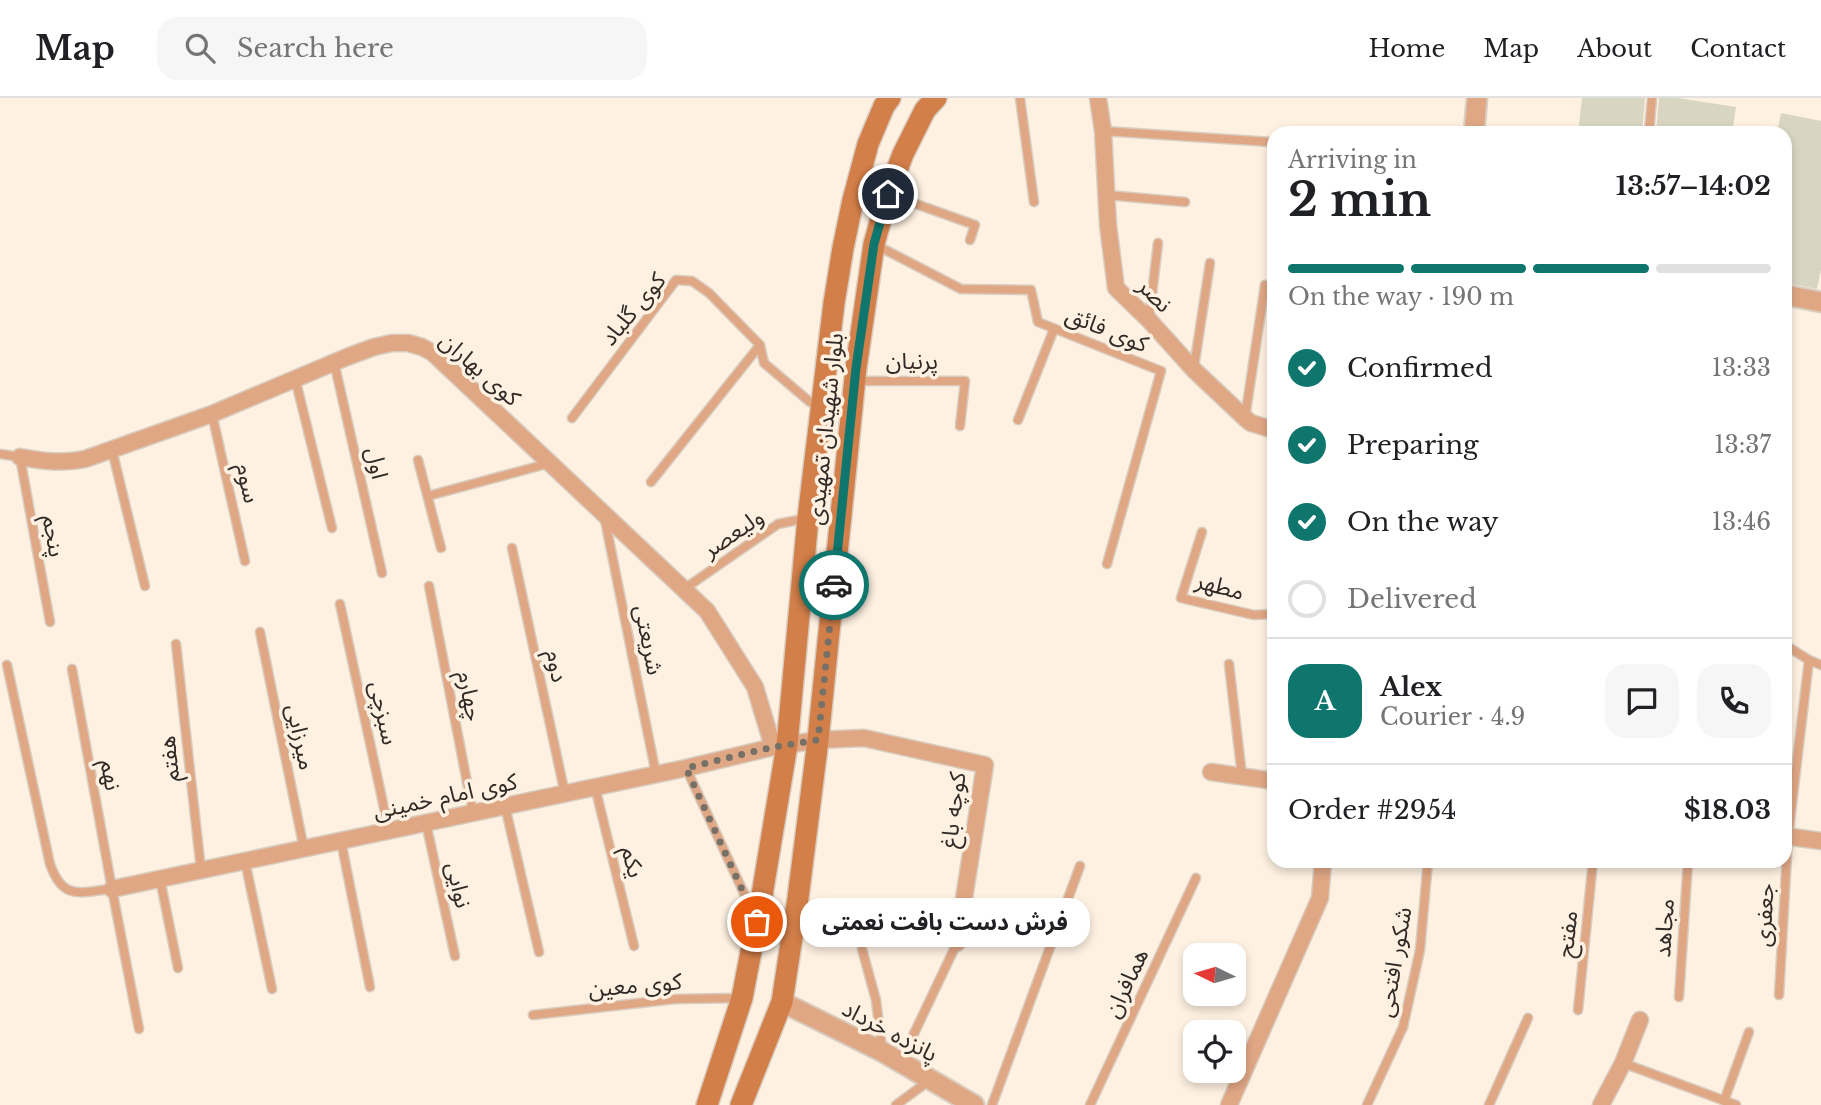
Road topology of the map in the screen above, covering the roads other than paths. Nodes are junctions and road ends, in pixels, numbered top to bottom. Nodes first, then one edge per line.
1 (936, 98) edge
2 (1020, 98) edge
3 (1098, 98) edge
4 (1477, 98) edge
5 (1652, 98) edge
6 (886, 101) edge
7 (1475, 126) edge
8 (1650, 126) edge
9 (1102, 131) junction
10 (1267, 142) edge
11 (888, 194) junction
12 (1107, 195) junction
13 (1034, 202) dead end
14 (1185, 202) dead end
15 (970, 240) dead end
16 (1158, 243) dead end
17 (874, 244) junction
18 (1210, 263) dead end
19 (1265, 285) dead end
20 (1792, 297) edge
21 (1821, 303) edge
22 (1149, 320) junction
23 (1055, 328) junction
24 (760, 345) junction
25 (334, 362) junction
26 (1194, 370) junction
27 (295, 378) junction
28 (855, 381) junction
29 (822, 404) junction
30 (212, 414) junction
31 (572, 418) dead end
32 (1245, 418) junction
33 (1018, 420) dead end
34 (960, 426) dead end
35 (1267, 428) edge
36 (112, 450) junction
37 (0, 454) edge
38 (20, 457) junction
39 (418, 460) dead end
40 (550, 463) junction
41 (651, 482) dead end
42 (428, 496) junction
43 (604, 513) junction
44 (807, 518) junction
45 (332, 528) dead end
46 (1202, 532) dead end
47 (440, 548) dead end
48 (512, 548) dead end
49 (245, 561) dead end
50 (1107, 564) dead end
51 (382, 573) dead end
52 (145, 586) dead end
53 (429, 586) dead end
54 (684, 589) junction
55 (340, 604) dead end
56 (1267, 614) edge
57 (50, 622) dead end
58 (260, 632) dead end
59 (176, 644) dead end
60 (1792, 650) edge
61 (1808, 660) junction
62 (1228, 664) dead end
63 (7, 665) dead end
64 (1821, 665) edge
65 (72, 669) dead end
66 (818, 740) junction
67 (780, 746) junction
68 (686, 768) junction
69 (1211, 772) dead end
70 (656, 774) junction
71 (1242, 776) junction
72 (1267, 780) edge
73 (595, 787) junction
74 (1792, 788) edge
75 (565, 794) junction
76 (505, 806) junction
77 (473, 813) junction
78 (426, 823) junction
79 (389, 831) junction
80 (1792, 837) edge
81 (341, 841) junction
82 (1821, 841) edge
83 (304, 849) junction
84 (245, 861) junction
85 (1080, 866) dead end
86 (1322, 868) edge
87 (1427, 868) edge
88 (1592, 868) edge
89 (1688, 868) edge
90 (1785, 868) edge
91 (201, 870) junction
92 (1196, 878) dead end
93 (160, 879) junction
94 (112, 889) junction
95 (757, 922) junction
96 (957, 943) joint
97 (634, 946) dead end
98 (862, 949) dead end
99 (539, 951) dead end
100 (455, 956) dead end
101 (178, 968) dead end
102 (370, 987) dead end
103 (272, 989) dead end
104 (1779, 995) dead end
105 (742, 998) junction
106 (1679, 998) dead end
107 (782, 1002) junction
108 (1578, 1010) dead end
109 (533, 1015) dead end
110 (1528, 1018) dead end
111 (1640, 1020) dead end
112 (139, 1029) dead end
113 (1749, 1032) dead end
114 (883, 1052) junction
115 (900, 1063) junction
116 (1623, 1063) junction
117 (930, 1080) junction
118 (1724, 1101) junction
119 (707, 1105) edge
120 (741, 1105) edge
121 (896, 1105) edge
122 (974, 1105) edge
123 (992, 1105) edge
124 (1090, 1105) edge
125 (1229, 1105) edge
126 (1367, 1105) edge
127 (1489, 1105) edge
128 (1601, 1105) edge
129 (1736, 1105) edge

1 - 11 main road, بلوار شهیدان تمهیدی
2 - 13 lane
3 - 9 street, نصر
4 - 7 street
5 - 8 lane
6 - 29 main road, بلوار شهیدان تمهیدی
9 - 10 lane
9 - 12 street, نصر
11 - 15 lane
11 - 17 main road, بلوار شهیدان تمهیدی
12 - 14 lane
12 - 22 street, نصر
16 - 22 lane
17 - 23 lane, کوی فائق
17 - 28 main road, بلوار شهیدان تمهیدی
18 - 26 lane
19 - 32 lane
20 - 21 street
22 - 26 street, نصر
23 - 33 lane
23 - 50 lane, کوی فائق
24 - 29 lane, کوی گلباد
24 - 31 lane, کوی گلباد
24 - 41 lane
25 - 27 street, کوی بهاران
25 - 40 street, کوی بهاران
25 - 51 lane, اول
26 - 32 street, نصر
27 - 30 street, کوی بهاران
27 - 45 lane
28 - 34 lane, پرنیان
28 - 66 main road, بلوار شهیدان تمهیدی
29 - 44 main road, بلوار شهیدان تمهیدی
30 - 36 street, کوی بهاران
30 - 49 lane, سوم
32 - 35 street, نصر
36 - 38 street, کوی بهاران
36 - 52 lane
37 - 38 lane
38 - 57 lane, پنجم
39 - 42 lane
40 - 42 lane
40 - 43 street, کوی بهاران
42 - 47 lane
43 - 54 street, کوی بهاران
43 - 70 lane, شریعتی
44 - 54 lane, ولیعصر
44 - 67 main road, بلوار شهیدان تمهیدی
46 - 56 lane, مطهر
48 - 75 lane, دوم
53 - 77 lane, چهارم
54 - 67 street, کوی بهاران
55 - 79 lane, سبزچی
58 - 83 lane, میرزایی
59 - 91 lane, هفتم
60 - 61 lane
61 - 64 lane
61 - 74 lane, جعفری
62 - 71 lane
63 - 94 lane
65 - 94 lane, نهم
66 - 67 street, کوی امام خمینی
66 - 96 street, کوچه باغ
66 - 107 main road, بلوار شهیدان تمهیدی
67 - 68 street, کوی امام خمینی
67 - 95 main road, بلوار شهیدان تمهیدی
68 - 70 street, کوی امام خمینی
68 - 95 lane
69 - 71 street
70 - 73 street, کوی امام خمینی
71 - 72 street
73 - 75 street, کوی امام خمینی
73 - 97 lane, یکم
75 - 76 street, کوی امام خمینی
76 - 77 street, کوی امام خمینی
76 - 99 lane
77 - 78 street, کوی امام خمینی
78 - 79 street, کوی امام خمینی
78 - 100 lane, نوایی
79 - 81 street, کوی امام خمینی
80 - 82 street
81 - 83 street, کوی امام خمینی
81 - 102 lane
83 - 84 street, کوی امام خمینی
84 - 91 street, کوی امام خمینی
84 - 103 lane
85 - 123 lane
86 - 125 street
87 - 126 lane, شکور افتحی
88 - 108 lane, مفتح
89 - 106 lane, مجاهد
90 - 104 lane, جعفری
91 - 93 street, کوی امام خمینی
92 - 124 lane, همافران
93 - 94 street, کوی امام خمینی
93 - 101 lane
94 - 112 lane, نهم
95 - 105 main road, بلوار شهیدان تمهیدی
96 - 115 lane
98 - 114 lane
105 - 109 lane, کوی معین
105 - 119 main road, بلوار شهیدان تمهیدی
107 - 114 street, پانزده خرداد
107 - 120 main road, بلوار شهیدان تمهیدی
110 - 127 lane
111 - 116 street
113 - 118 lane
114 - 115 street, پانزده خرداد
115 - 117 street, پانزده خرداد
116 - 118 lane
116 - 128 street
117 - 121 lane
117 - 122 street, پانزده خرداد
118 - 129 lane

